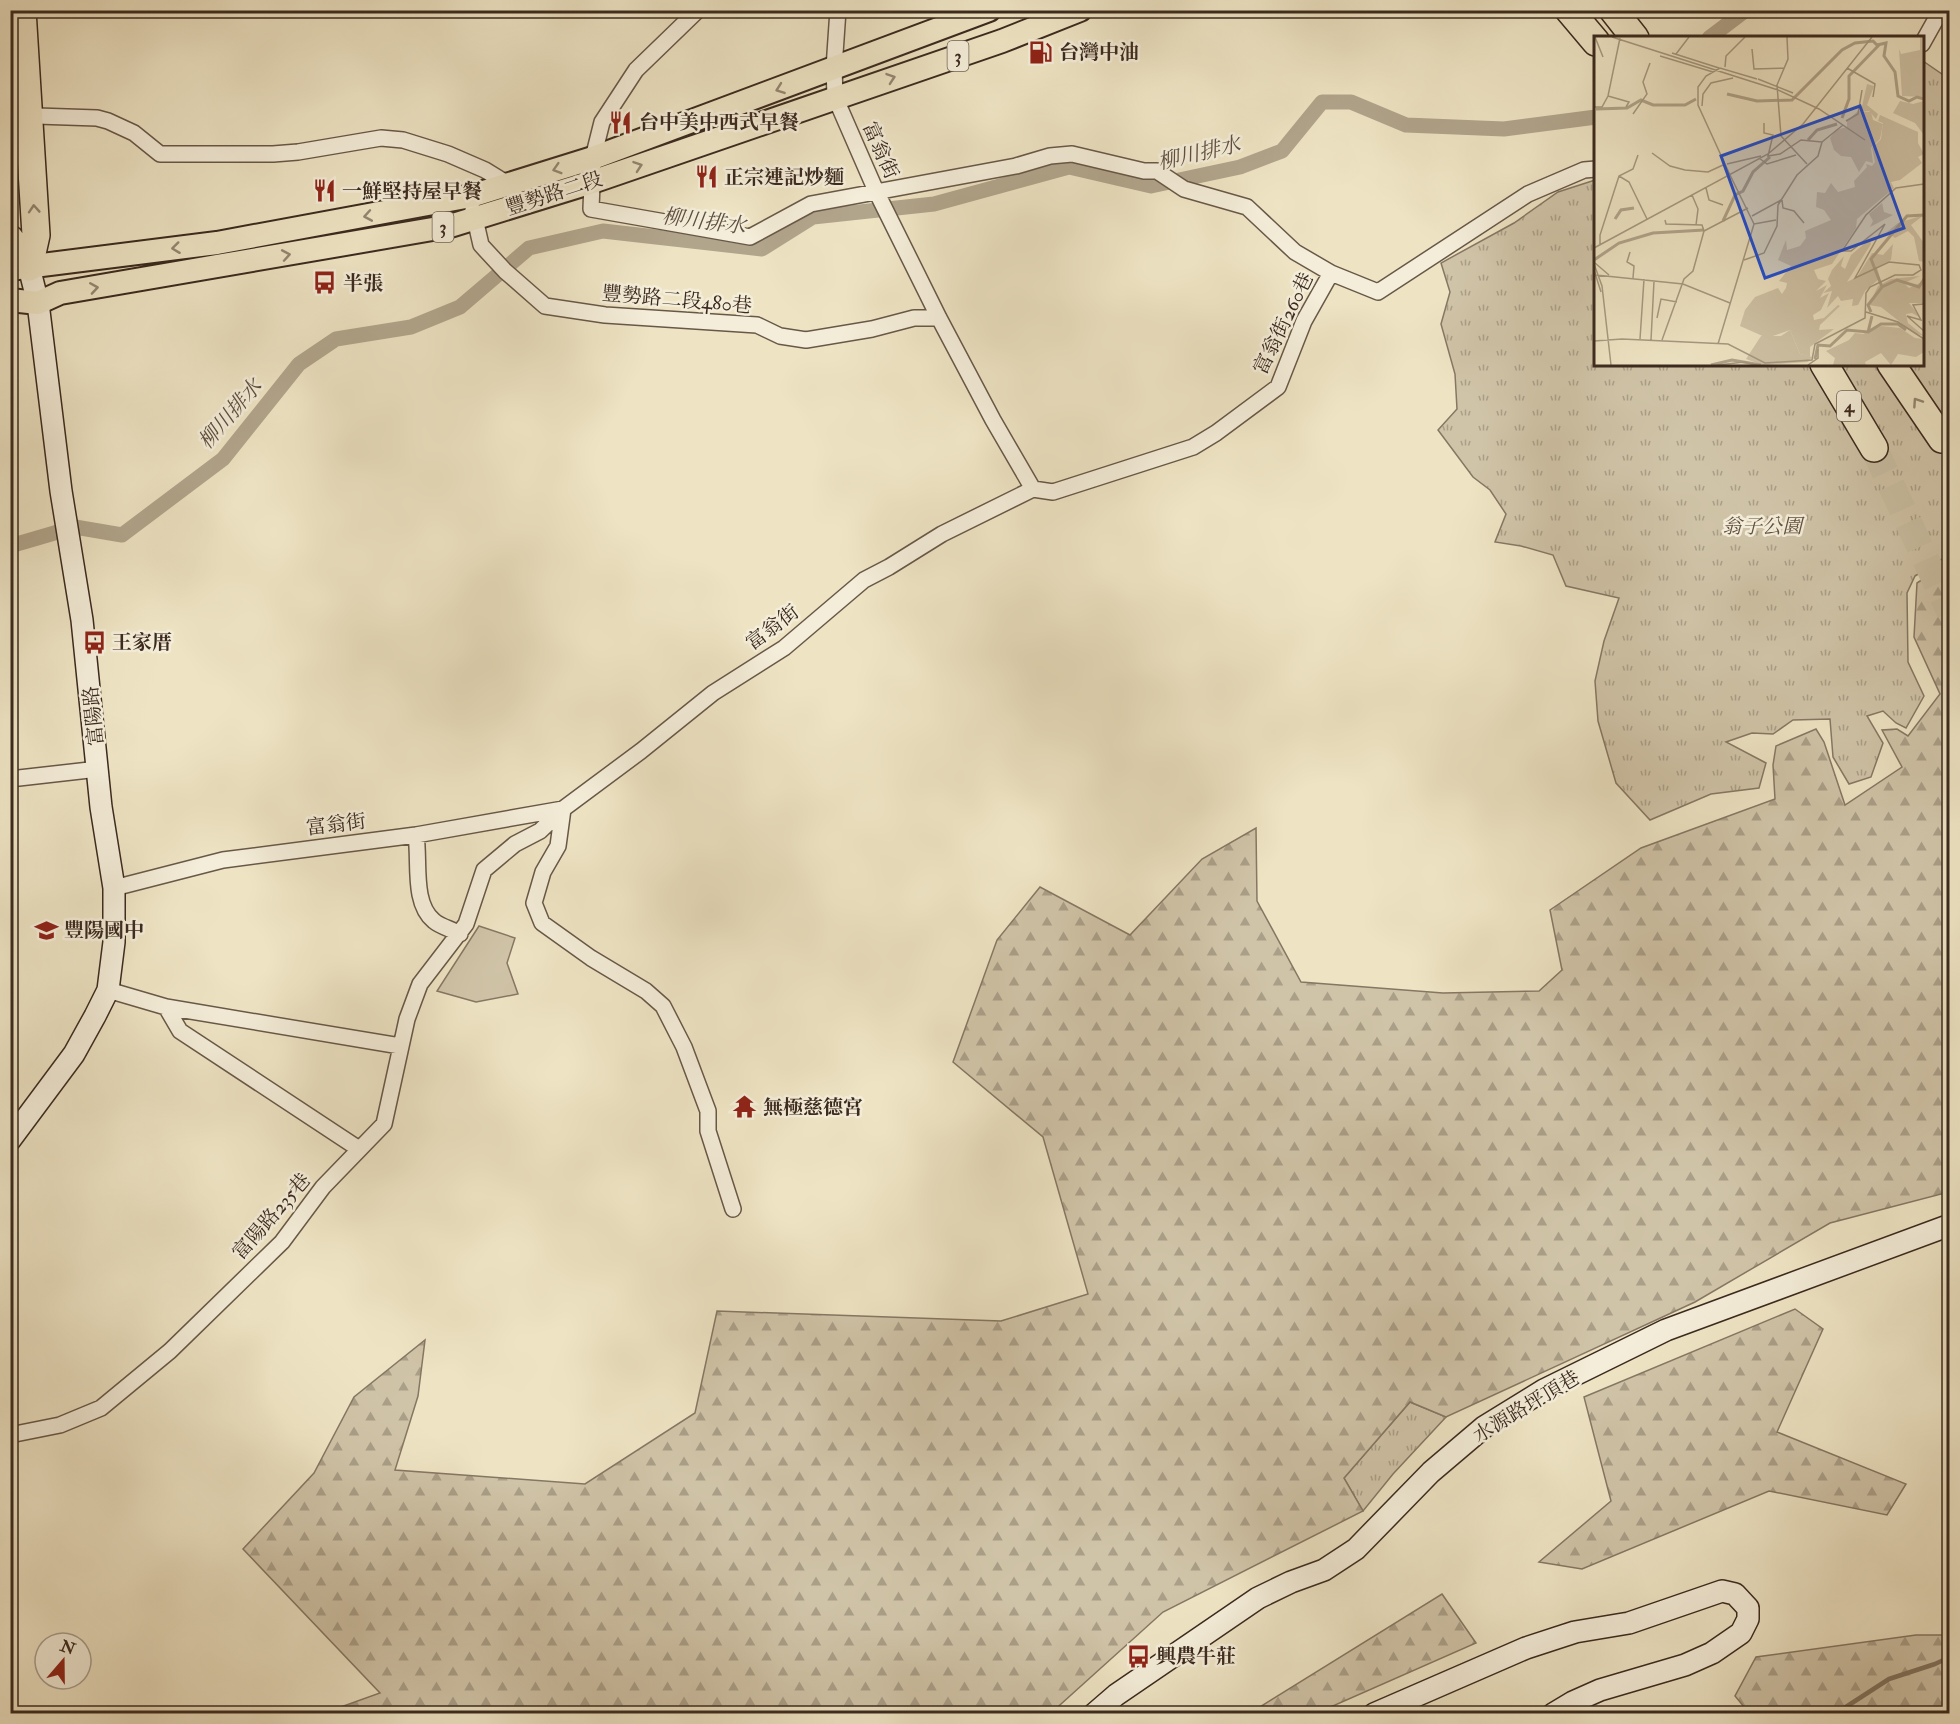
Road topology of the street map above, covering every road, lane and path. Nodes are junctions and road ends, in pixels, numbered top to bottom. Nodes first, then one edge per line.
1 (22, 10) edge
2 (698, 10) edge
3 (838, 10) edge
4 (989, 10) edge
5 (1080, 10) edge
6 (1569, 10) edge
7 (1613, 10) edge
8 (1941, 10) edge
9 (1633, 36) edge
10 (1594, 40) edge
11 (1924, 42) edge
12 (834, 68) junction
13 (835, 97) junction
14 (37, 116) dead end
15 (593, 158) junction
16 (1594, 169) edge
17 (592, 182) junction
18 (508, 184) junction
19 (471, 196) junction
20 (879, 197) junction
21 (474, 219) junction
22 (10, 239) edge
23 (20, 268) edge
24 (1331, 273) junction
25 (10, 300) edge
26 (38, 303) junction
27 (939, 318) junction
28 (1825, 366) edge
29 (1892, 366) edge
30 (1942, 439) dead end
31 (1874, 448) tunnel mouth
32 (1033, 489) junction
33 (98, 769) junction
34 (10, 779) edge
35 (563, 809) junction
36 (416, 836) junction
37 (114, 888) junction
38 (460, 934) junction
39 (108, 990) junction
40 (166, 1006) junction
41 (400, 1046) junction
42 (10, 1140) edge
43 (359, 1149) junction
44 (733, 1209) dead end
45 (1950, 1225) edge
46 (10, 1435) edge
47 (1094, 1713) edge
48 (1374, 1713) edge
49 (1552, 1713) edge

23 -> 1 highway
2 - 15 street
3 - 12 street
4 - 12 main road, 豐勢路二段 / 3
13 -> 5 main road, 豐勢路二段 / 3
6 - 10 highway
7 - 9 highway
8 - 11 street
12 - 13 street
12 -> 15 main road, 豐勢路二段 / 3
17 -> 13 main road, 豐勢路二段 / 3
13 - 20 street, 富翁街
14 - 18 street
15 - 17 street
15 -> 18 main road, 豐勢路二段 / 3
16 - 24 street, 富翁街260巷
17 - 20 street
17 - 21 main road, 豐勢路二段 / 3
18 - 19 main road, 豐勢路二段 / 3
19 - 21 street, 豐勢路二段480巷
19 -> 23 main road, 豐勢路二段 / 3
20 - 24 street
20 - 27 street, 富翁街
26 -> 21 main road, 豐勢路二段 / 3
21 - 27 street, 豐勢路二段480巷
22 - 23 highway
23 - 26 street, 富陽路
24 - 32 street, 富翁街260巷
25 - 26 main road, 豐勢路二段 / 3
26 - 33 street, 富陽路
27 - 32 street, 富翁街
28 - 31 highway, 4
30 -> 29 highway
32 - 35 street, 富翁街
33 - 34 street
33 - 37 street, 富陽路
35 - 36 street, 富翁街
35 - 38 street, 富陽路235巷
35 - 44 street
36 - 37 street, 富翁街
36 - 38 street
37 - 39 street, 富陽路
38 - 41 street, 富陽路235巷
39 - 40 street
39 - 42 street, 富陽路
40 - 41 street
40 - 43 street
41 - 43 street, 富陽路235巷
43 - 46 street, 富陽路235巷
45 - 47 street, 水源路坪頂巷
48 - 49 street

